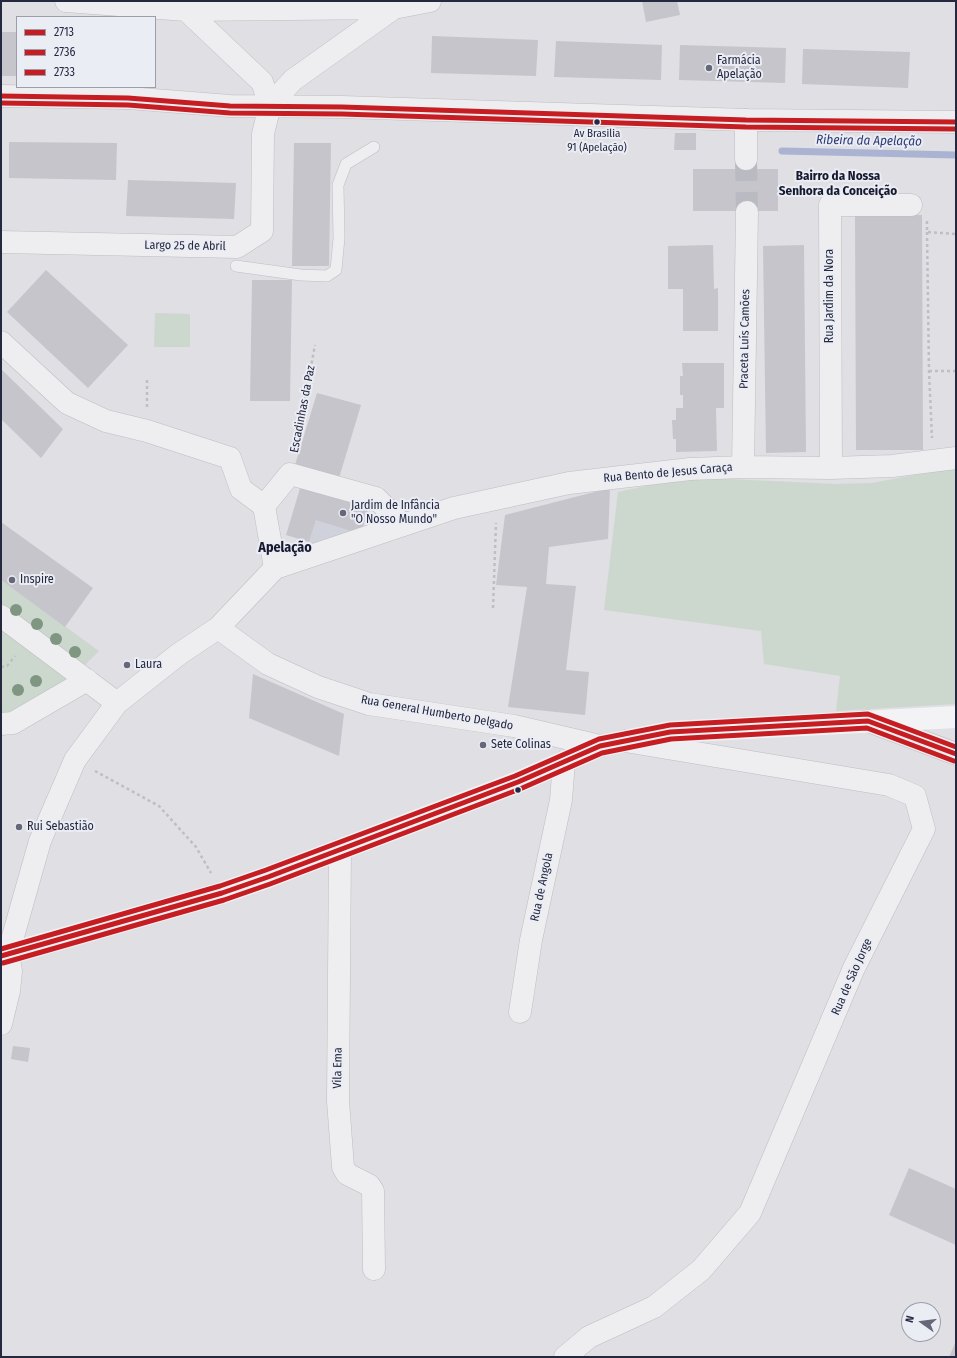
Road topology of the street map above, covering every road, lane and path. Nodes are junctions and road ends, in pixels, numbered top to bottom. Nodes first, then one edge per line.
1 (70, 1) edge
2 (430, 1) edge
3 (394, 8) junction
4 (186, 10) junction
5 (1, 96) edge
6 (270, 105) junction
7 (746, 120) junction
8 (956, 122) edge
9 (374, 147) dead end
10 (746, 159) tunnel mouth
11 (911, 205) joint
12 (747, 212) tunnel mouth
13 (927, 232) junction
14 (956, 234) edge
15 (1, 242) edge
16 (236, 266) dead end
17 (1, 342) edge
18 (315, 344) dead end
19 (929, 371) junction
20 (956, 371) edge
21 (147, 378) dead end
22 (147, 431) junction
23 (956, 458) edge
24 (933, 461) junction
25 (743, 467) junction
26 (831, 468) junction
27 (290, 474) junction
28 (496, 500) junction
29 (264, 506) junction
30 (403, 525) junction
31 (275, 568) junction
32 (493, 608) dead end
33 (1, 616) edge
34 (218, 628) junction
35 (87, 680) junction
36 (117, 703) junction
37 (956, 717) edge
38 (868, 721) junction
39 (1, 724) edge
40 (625, 741) junction
41 (600, 746) junction
42 (956, 754) edge
43 (75, 760) junction
44 (564, 762) junction
45 (340, 850) junction
46 (222, 892) junction
47 (4, 955) edge
48 (520, 1012) dead end
49 (2, 1017) edge
50 (374, 1269) dead end
51 (565, 1357) edge

1 - 4 street
2 - 3 street
3 - 4 street
3 - 6 street
4 - 6 street
5 - 6 street
6 - 7 street
6 - 15 street, Largo 25 de Abril
7 - 8 street
7 - 10 street
9 - 16 lane
11 - 13 path
11 - 26 street, Rua Jardim da Nora
12 - 25 street, Praceta Luís Camões
13 - 14 path
13 - 19 path
17 - 22 street
18 - 27 path, Escadinhas da Paz
19 - 20 path
19 - 24 path
21 - 22 path
22 - 29 street
23 - 24 street, Rua Bento de Jesus Caraça
24 - 26 street, Rua Bento de Jesus Caraça
25 - 26 street, Rua Bento de Jesus Caraça
25 - 28 street, Rua Bento de Jesus Caraça
27 - 29 street
27 - 30 street
28 - 30 street, Rua Bento de Jesus Caraça
28 - 32 path
29 - 31 street
30 - 31 street, Rua Bento de Jesus Caraça
31 - 34 street
33 - 35 street
34 - 36 street
34 - 41 street, Rua General Humberto Delgado
35 - 36 street
35 - 39 street
36 - 43 street
37 - 38 main road
38 - 40 main road
38 - 42 street
40 - 41 main road
40 - 51 street, Rua de São Jorge
41 - 44 main road
43 - 46 path
43 - 47 street
44 - 45 main road
44 - 48 street, Rua de Angola
45 - 46 main road
45 - 50 street, Vila Ema
46 - 47 main road
47 - 49 street

